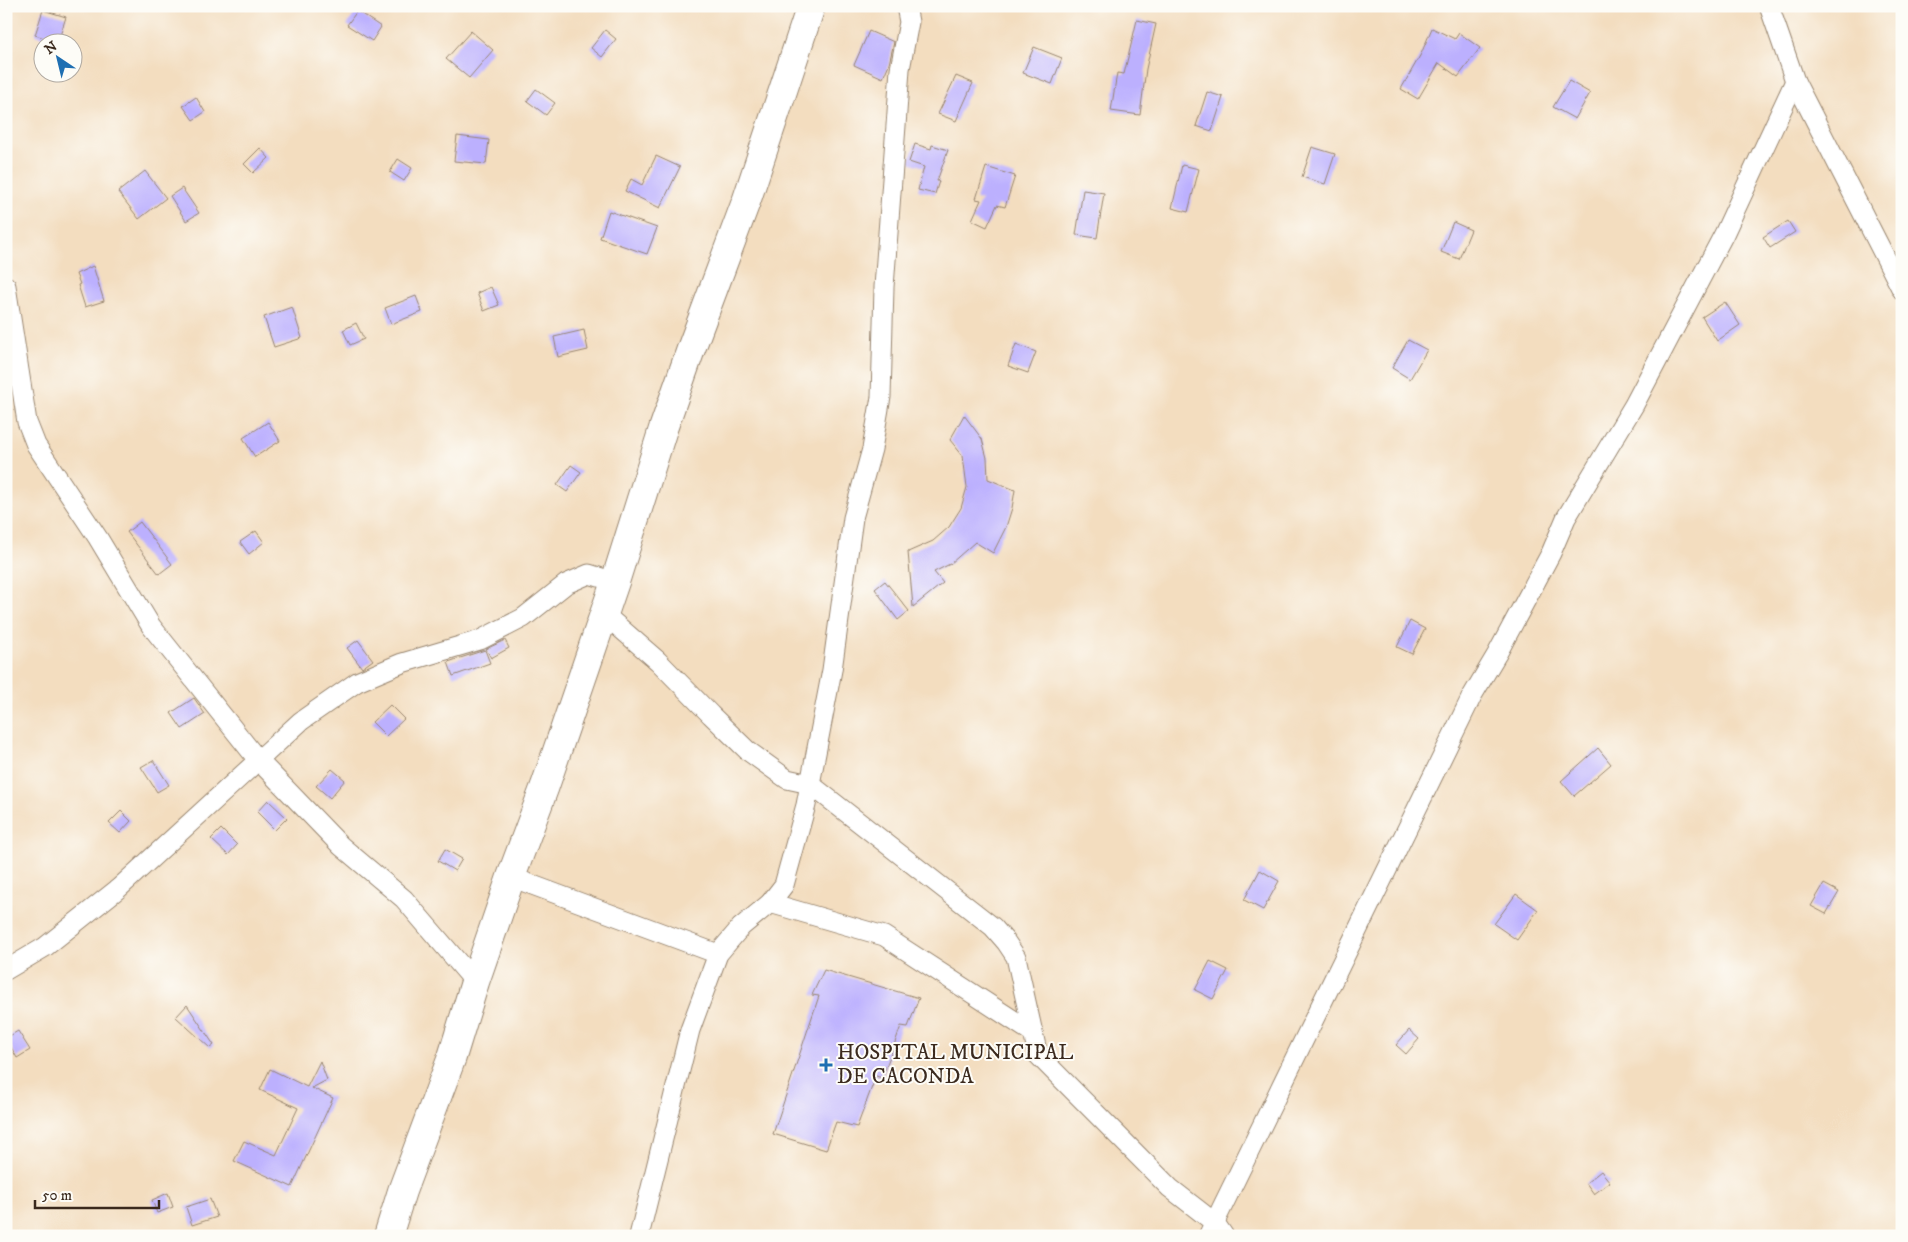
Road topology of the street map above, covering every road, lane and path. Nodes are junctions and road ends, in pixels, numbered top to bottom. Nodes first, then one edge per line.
1 (812, 6) edge
2 (906, 6) edge
3 (1770, 6) edge
4 (1795, 81) junction
5 (6, 286) edge
6 (1902, 290) edge
7 (616, 582) junction
8 (604, 614) junction
9 (258, 760) junction
10 (810, 784) junction
11 (511, 877) junction
12 (770, 903) junction
13 (718, 954) junction
14 (6, 970) edge
15 (475, 982) junction
16 (1033, 1033) junction
17 (1216, 1231) edge
18 (388, 1236) edge
19 (639, 1236) edge

1 - 7 main road
2 - 10 street
3 - 4 street
4 - 6 street
4 - 17 street
5 - 9 street
7 - 8 main road
7 - 9 street
8 - 10 street
8 - 11 main road
9 - 14 street
9 - 15 street
10 - 12 street
10 - 16 street
11 - 13 street
11 - 15 main road
12 - 13 street
12 - 16 street
13 - 19 street
15 - 18 main road
16 - 17 street

